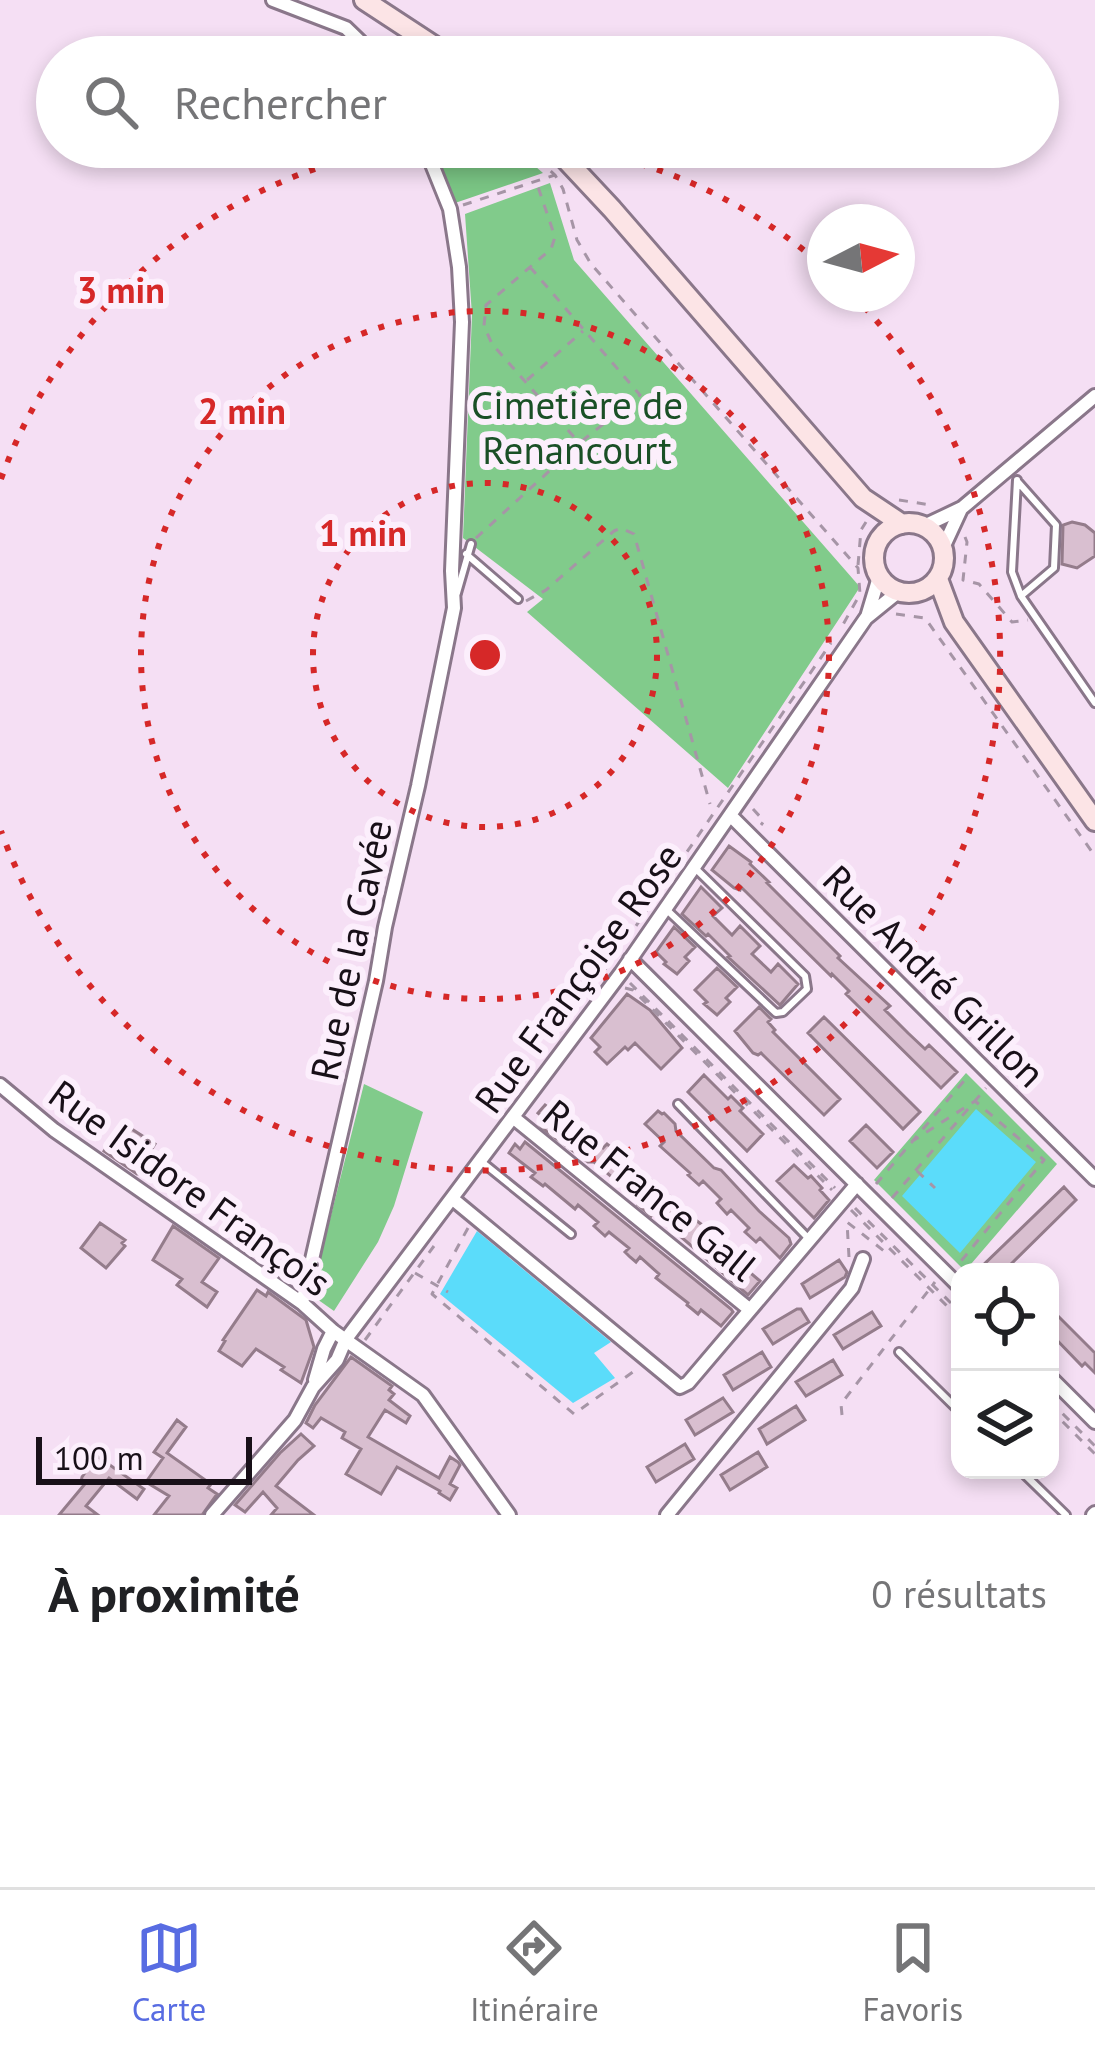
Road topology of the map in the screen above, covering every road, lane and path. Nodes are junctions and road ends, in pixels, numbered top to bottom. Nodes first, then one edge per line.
1 (272, 0) edge
2 (364, 0) edge
3 (354, 36) edge
4 (419, 36) edge
5 (433, 168) edge
6 (547, 168) edge
7 (574, 168) edge
8 (555, 175) junction
9 (536, 181) junction
10 (450, 209) junction
11 (530, 267) junction
12 (584, 330) junction
13 (525, 382) junction
14 (1095, 396) edge
15 (582, 441) junction
16 (1012, 474) junction
17 (863, 498) junction
18 (894, 500) dead end
19 (962, 508) junction
20 (944, 509) dead end
21 (867, 521) dead end
22 (902, 524) junction
23 (924, 526) junction
24 (961, 527) dead end
25 (879, 538) junction
26 (471, 544) joint
27 (943, 548) junction
28 (466, 554) junction
29 (858, 568) junction
30 (879, 577) junction
31 (938, 579) junction
32 (906, 593) junction
33 (1021, 596) junction
34 (518, 599) joint
35 (454, 608) junction
36 (888, 612) dead end
37 (1035, 616) junction
38 (866, 618) junction
39 (954, 622) junction
40 (842, 628) dead end
41 (829, 646) dead end
42 (1095, 703) edge
43 (710, 804) dead end
44 (731, 816) junction
45 (1095, 820) edge
46 (1095, 856) edge
47 (695, 868) junction
48 (665, 909) junction
49 (630, 959) junction
50 (621, 974) junction
51 (618, 994) dead end
52 (545, 1050) dead end
53 (982, 1066) junction
54 (0, 1085) edge
55 (986, 1088) dead end
56 (975, 1101) junction
57 (678, 1104) dead end
58 (514, 1118) junction
59 (911, 1142) junction
60 (1051, 1152) dead end
61 (1044, 1160) junction
62 (482, 1162) junction
63 (916, 1170) junction
64 (1095, 1179) edge
65 (857, 1184) junction
66 (876, 1184) dead end
67 (935, 1188) dead end
68 (843, 1199) junction
69 (454, 1200) junction
70 (896, 1204) dead end
71 (474, 1216) junction
72 (571, 1234) dead end
73 (808, 1239) junction
74 (888, 1247) junction
75 (404, 1265) junction
76 (860, 1266) junction
77 (950, 1266) junction
78 (436, 1287) junction
79 (932, 1287) junction
80 (448, 1292) dead end
81 (302, 1303) junction
82 (951, 1307) edge
83 (749, 1309) junction
84 (333, 1330) junction
85 (346, 1340) junction
86 (898, 1352) dead end
87 (649, 1361) junction
88 (1059, 1386) edge
89 (313, 1387) junction
90 (951, 1403) edge
91 (1059, 1410) edge
92 (842, 1415) dead end
93 (1059, 1418) edge
94 (1095, 1422) edge
95 (1095, 1446) edge
96 (1095, 1454) edge
97 (1029, 1479) edge
98 (212, 1515) edge
99 (509, 1515) edge
100 (667, 1515) edge
101 (1066, 1515) edge

1 - 3 street
2 - 4 main road
5 - 10 street, Rue de la Cavée
6 - 8 path
7 - 17 main road
8 - 9 path
8 - 29 path
9 - 10 path
9 - 11 path
10 - 35 street, Rue de la Cavée
11 - 12 path
11 - 13 path
12 - 13 path
12 - 15 path
13 - 15 path
14 - 16 street
15 - 26 path
16 - 19 street
16 - 33 lane
16 - 33 lane
17 - 22 main road
17 - 25 main road
18 - 20 path
19 - 23 street
19 - 27 street
21 - 29 path
22 - 23 main road
22 - 25 main road
23 - 27 main road
24 - 37 path
25 - 30 main road
26 - 28 lane
27 - 31 main road
28 - 34 lane
28 - 35 lane
29 - 40 path
30 - 32 main road
30 - 38 street
31 - 32 main road
31 - 39 main road
32 - 38 street
32 - 39 main road
33 - 37 lane
34 - 43 path
35 - 81 street, Rue de la Cavée
36 - 46 path
37 - 42 lane
38 - 44 street, Rue Françoise Rose
39 - 45 main road
41 - 52 path
44 - 47 street, Rue Françoise Rose
44 - 53 street, Rue André Grillon
47 - 48 street, Rue Françoise Rose
47 - 48 lane
48 - 49 street, Rue Françoise Rose
49 - 50 street, Rue Françoise Rose
49 - 65 street
50 - 58 street, Rue Françoise Rose
50 - 68 path
51 - 68 path
53 - 59 path
53 - 64 street, Rue André Grillon
54 - 81 street, Rue Isidore François
55 - 56 path
56 - 59 path
56 - 61 path
56 - 63 path
57 - 73 lane
58 - 62 street, Rue Françoise Rose
58 - 83 street, Rue France Gall
59 - 66 path
60 - 61 path
61 - 77 path
62 - 69 street, Rue Françoise Rose
62 - 72 lane
63 - 67 path
63 - 70 path
65 - 68 street
65 - 77 street
68 - 73 street
68 - 74 path
69 - 71 street
69 - 75 street, Rue Françoise Rose
71 - 78 path
71 - 87 street
73 - 83 street
74 - 76 path
74 - 76 path
74 - 79 path
75 - 78 path
75 - 85 street, Rue Françoise Rose
76 - 100 street
77 - 79 path
78 - 80 path
78 - 87 path
79 - 82 path
79 - 92 path
81 - 84 street, Rue Isidore François
83 - 87 street
84 - 85 street, Rue Isidore François
84 - 89 street
85 - 89 street, Rue Françoise Rose
85 - 99 street, Rue Isidore François
86 - 90 lane
88 - 94 street
89 - 98 street
91 - 95 path
93 - 96 path
97 - 101 lane

